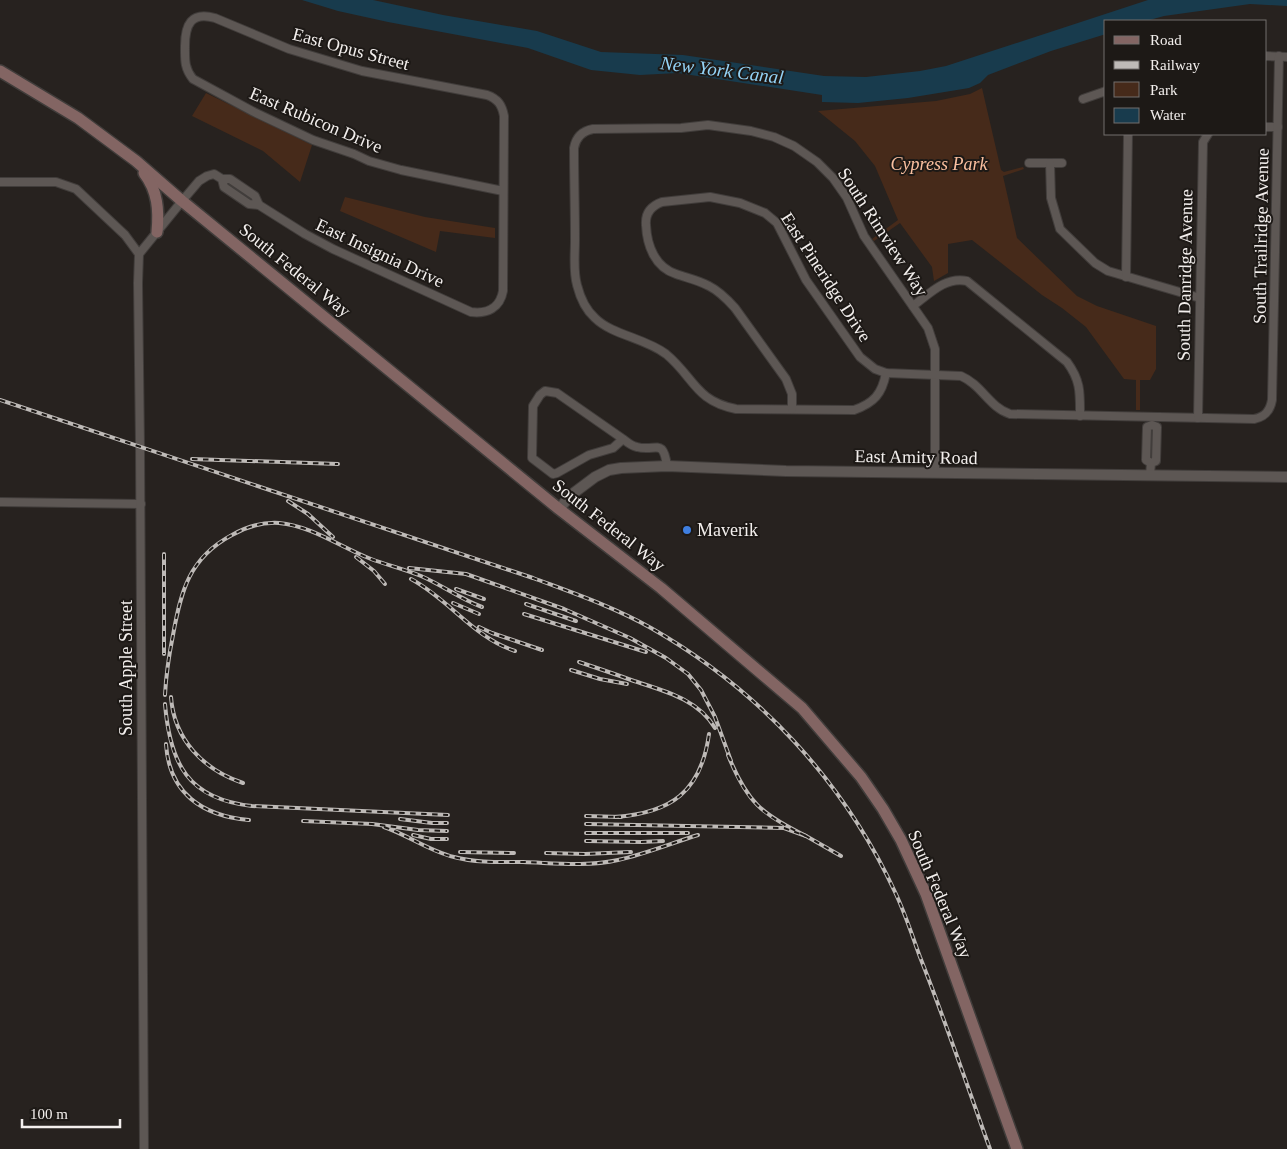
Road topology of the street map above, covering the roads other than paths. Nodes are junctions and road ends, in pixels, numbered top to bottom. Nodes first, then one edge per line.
1 (200, 16) joint
2 (1267, 56) edge
3 (1283, 56) edge
4 (0, 72) edge
5 (1104, 91) edge
6 (1083, 98) dead end
7 (1267, 127) edge
8 (1278, 127) junction
9 (1128, 135) edge
10 (1207, 135) edge
11 (136, 161) junction
12 (1029, 163) dead end
13 (1050, 163) junction
14 (1062, 163) dead end
15 (0, 182) edge
16 (503, 191) junction
17 (182, 201) junction
18 (157, 232) junction
19 (139, 254) junction
20 (1126, 276) junction
21 (1200, 298) junction
22 (913, 306) junction
23 (886, 373) junction
24 (935, 374) junction
25 (792, 409) junction
26 (1266, 414) joint
27 (1080, 416) junction
28 (1198, 418) junction
29 (1152, 421) junction
30 (623, 439) junction
31 (667, 466) junction
32 (935, 473) junction
33 (1150, 475) junction
34 (1287, 477) edge
35 (0, 502) edge
36 (140, 504) junction
37 (560, 509) junction
38 (144, 1149) edge
39 (1017, 1149) edge

1 - 16 street, East Opus Street
1 - 16 street, East Rubicon Drive
2 - 3 street
3 - 8 street, South Trailridge Avenue
4 - 11 main road, South Federal Way
5 - 6 street
7 - 8 street
8 - 26 street, South Trailridge Avenue
9 - 20 street
10 - 21 street, South Danridge Avenue
11 - 17 main road, South Federal Way
11 - 18 main road
12 - 13 street
13 - 14 street
13 - 20 street
15 - 19 street
16 - 17 street, East Insignia Drive
17 - 18 street
17 - 37 main road, South Federal Way
18 - 19 street
19 - 36 street, South Apple Street
20 - 21 street
21 - 28 street, South Danridge Avenue
22 - 24 street, South Rimview Way
22 - 25 street, South Rimview Way
22 - 27 street
23 - 24 street, East Pineridge Drive
23 - 25 street
23 - 25 street, East Pineridge Drive
24 - 27 street, East Pineridge Drive
24 - 32 street, South Rimview Way
26 - 28 street, East Pineridge Drive
27 - 29 street, East Pineridge Drive
28 - 29 street, East Pineridge Drive
29 - 33 street
30 - 30 street
30 - 31 street
31 - 32 street, East Amity Road
31 - 37 street, East Amity Road
32 - 33 street, East Amity Road
33 - 34 street, East Amity Road
35 - 36 street
36 - 38 street, South Apple Street
37 - 39 main road, South Federal Way

